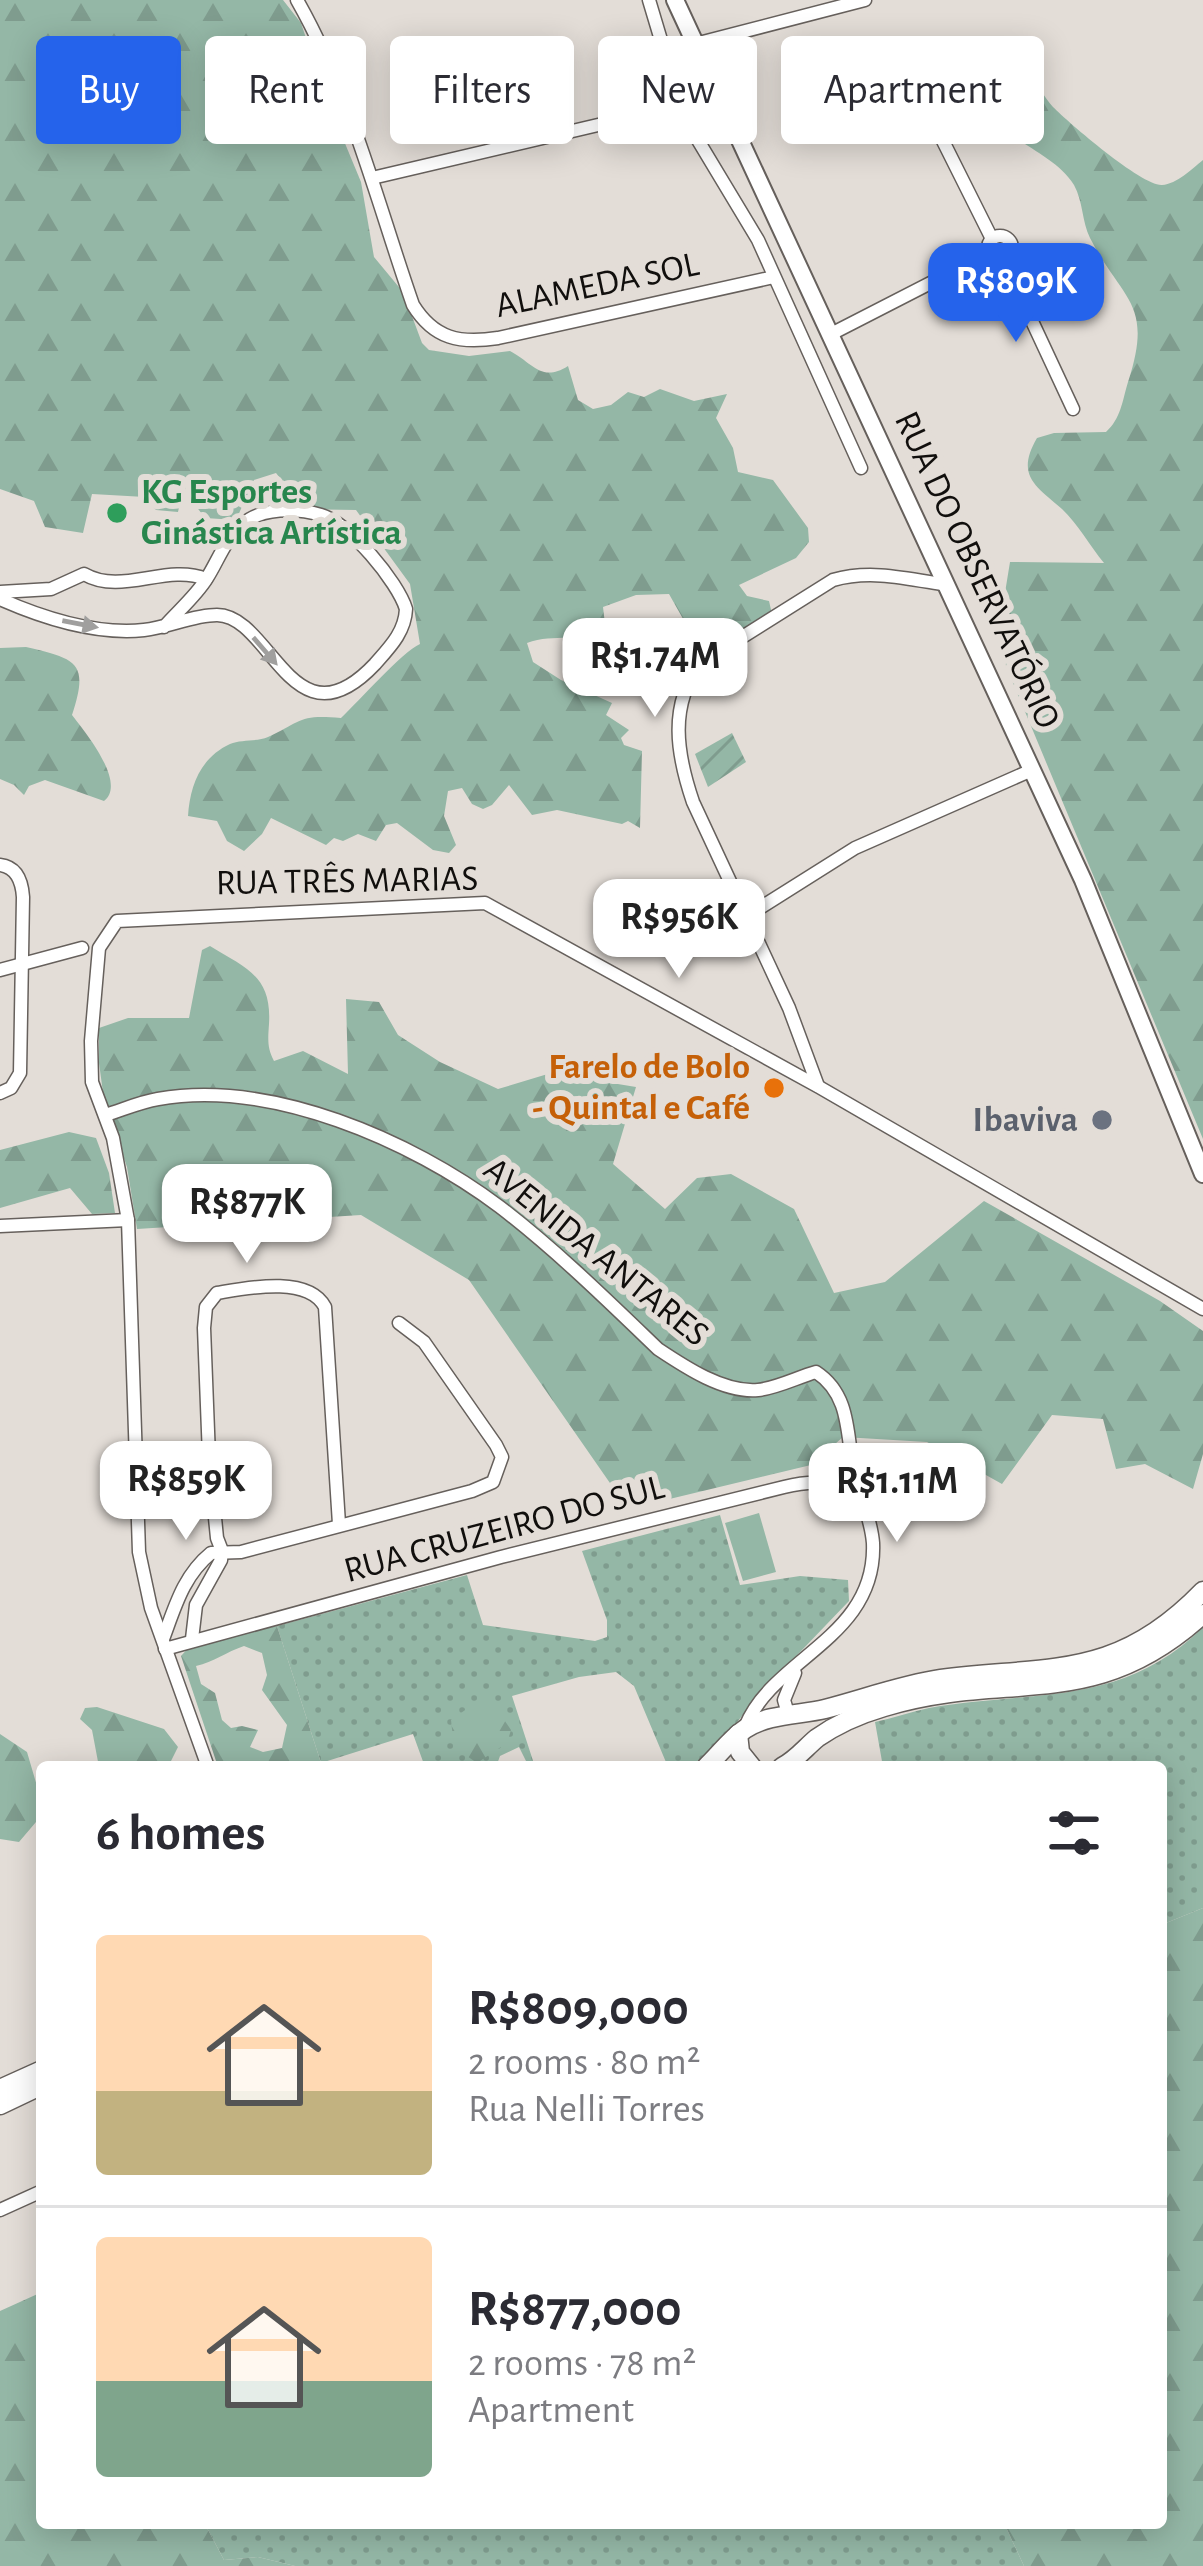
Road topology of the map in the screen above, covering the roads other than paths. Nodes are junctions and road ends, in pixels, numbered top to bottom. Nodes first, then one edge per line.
1 (298, 0) edge
2 (649, 0) edge
3 (675, 0) edge
4 (866, 0) edge
5 (659, 36) edge
6 (691, 36) edge
7 (725, 36) edge
8 (598, 130) edge
9 (701, 144) edge
10 (741, 144) edge
11 (944, 144) edge
12 (372, 178) junction
13 (995, 250) junction
14 (774, 277) junction
15 (831, 334) junction
16 (1073, 409) dead end
17 (861, 468) dead end
18 (206, 579) junction
19 (949, 585) junction
20 (0, 596) edge
21 (164, 627) junction
22 (1032, 770) junction
23 (0, 865) edge
24 (746, 916) junction
25 (82, 948) dead end
26 (23, 964) junction
27 (0, 970) edge
28 (811, 1061) junction
29 (805, 1079) junction
30 (819, 1087) junction
31 (0, 1093) edge
32 (105, 1115) junction
33 (1203, 1174) edge
34 (128, 1220) junction
35 (0, 1226) edge
36 (1203, 1309) edge
37 (399, 1323) dead end
38 (857, 1494) junction
39 (339, 1524) junction
40 (222, 1551) junction
41 (1203, 1591) edge
42 (1203, 1614) edge
43 (192, 1639) junction
44 (164, 1644) junction
45 (799, 1667) junction
46 (790, 1717) junction
47 (742, 1731) junction
48 (206, 1761) edge
49 (712, 1761) edge
50 (747, 1761) edge
51 (790, 1761) edge
52 (791, 1761) edge
53 (36, 2073) edge
54 (0, 2089) edge
55 (36, 2089) edge
56 (0, 2105) edge
57 (36, 2194) edge
58 (0, 2210) edge

1 - 12 street, ALAMEDA SOL
2 - 5 street
3 - 6 street, RUA DO OBSERVATÓRIO
4 - 7 street
8 - 12 street
9 - 14 street
10 - 15 street, RUA DO OBSERVATÓRIO
11 - 13 street
12 - 14 street, ALAMEDA SOL
13 - 15 street
13 - 16 street
14 - 17 street
15 - 19 street, RUA DO OBSERVATÓRIO
18 - 20 street
18 - 21 street
21 -> 18 street
19 - 22 street, RUA DO OBSERVATÓRIO
19 - 24 street
20 -> 21 street
22 - 24 street
22 - 33 street, RUA DO OBSERVATÓRIO
23 - 26 street
24 - 28 street
25 - 26 street
26 - 27 street
26 - 31 street
28 - 29 street
28 - 30 street
29 - 30 street, RUA TRÊS MARIAS
29 - 32 street, RUA TRÊS MARIAS
30 - 36 street, RUA TRÊS MARIAS
32 - 34 street
32 - 38 street, AVENIDA ANTARES
34 - 35 street
34 - 44 street
37 - 39 street
38 - 43 street, RUA CRUZEIRO DO SUL
38 - 45 street
39 - 40 street
39 - 40 street
40 - 43 street
40 - 44 street
41 - 46 main road
42 - 52 main road
43 - 44 street, RUA CRUZEIRO DO SUL
44 - 48 street
45 - 46 street
45 - 47 street
46 - 47 main road
46 - 51 main road
47 - 49 main road
47 - 50 main road
53 - 54 main road
55 - 56 main road
57 - 58 street

